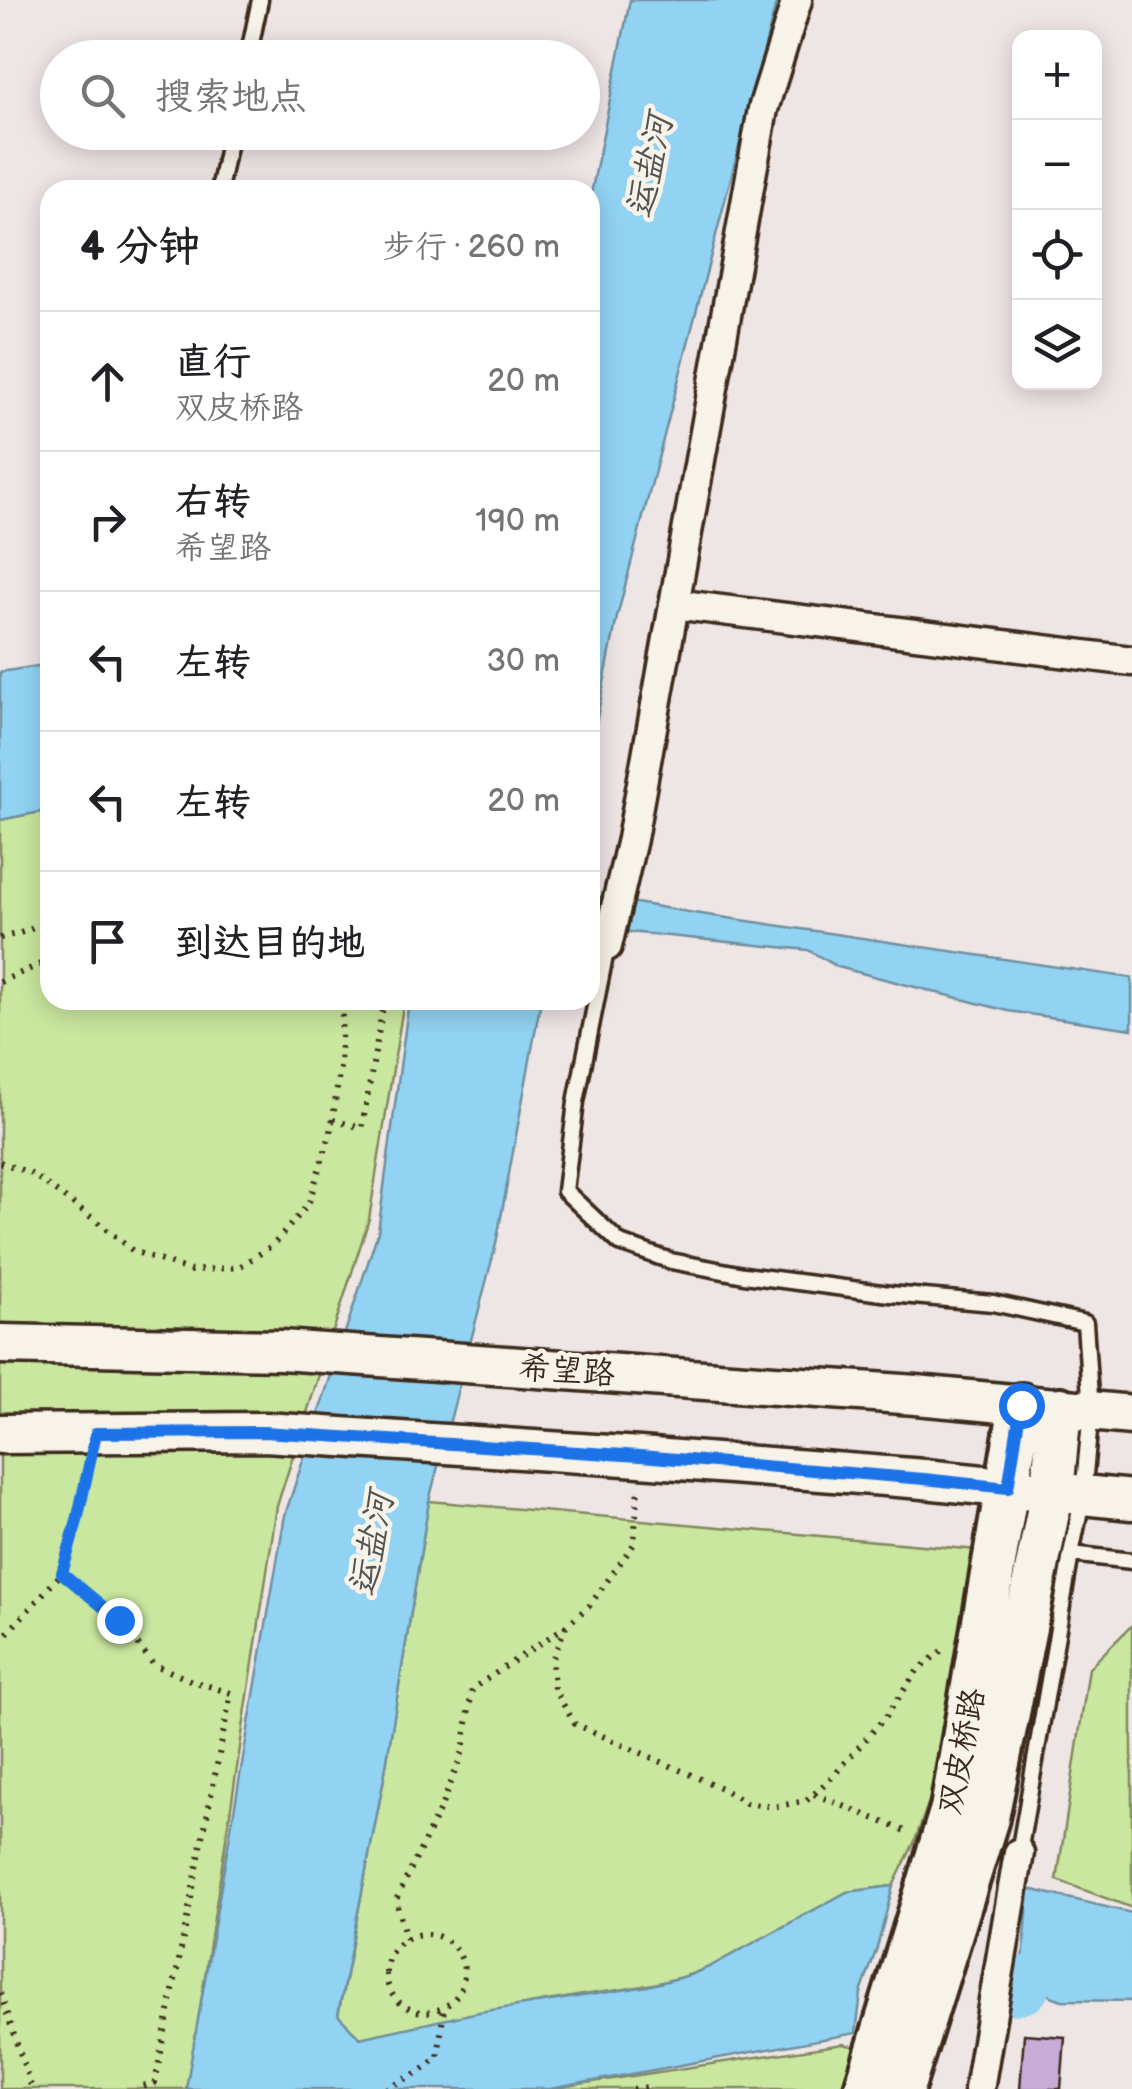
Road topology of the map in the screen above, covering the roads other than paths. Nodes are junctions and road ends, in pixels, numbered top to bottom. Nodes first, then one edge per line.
1 (260, 0) edge
2 (797, 0) edge
3 (252, 40) edge
4 (227, 150) edge
5 (221, 180) edge
6 (674, 604) junction
7 (1132, 661) edge
8 (607, 946) joint
9 (600, 981) edge
10 (594, 1010) edge
11 (0, 1344) edge
12 (1057, 1408) junction
13 (1132, 1415) edge
14 (0, 1434) edge
15 (1008, 1488) junction
16 (1068, 1494) junction
17 (1132, 1500) edge
18 (1071, 1554) junction
19 (1132, 1562) edge
20 (1019, 1852) joint
21 (866, 2089) edge
22 (902, 2089) edge
23 (979, 2089) edge

1 - 3 lane
2 - 6 street
4 - 5 lane
6 - 7 street
6 - 8 street
8 - 9 lane
10 - 12 lane
11 - 12 main road, 希望路
12 - 13 main road, 希望路
12 - 15 main road, 双皮桥路
12 - 16 main road, 双皮桥路
14 - 15 main road
15 - 16 main road
15 - 21 main road, 双皮桥路
16 - 17 main road
16 - 18 lane
16 - 22 main road, 双皮桥路
18 - 19 lane
18 - 20 lane
20 - 23 street

